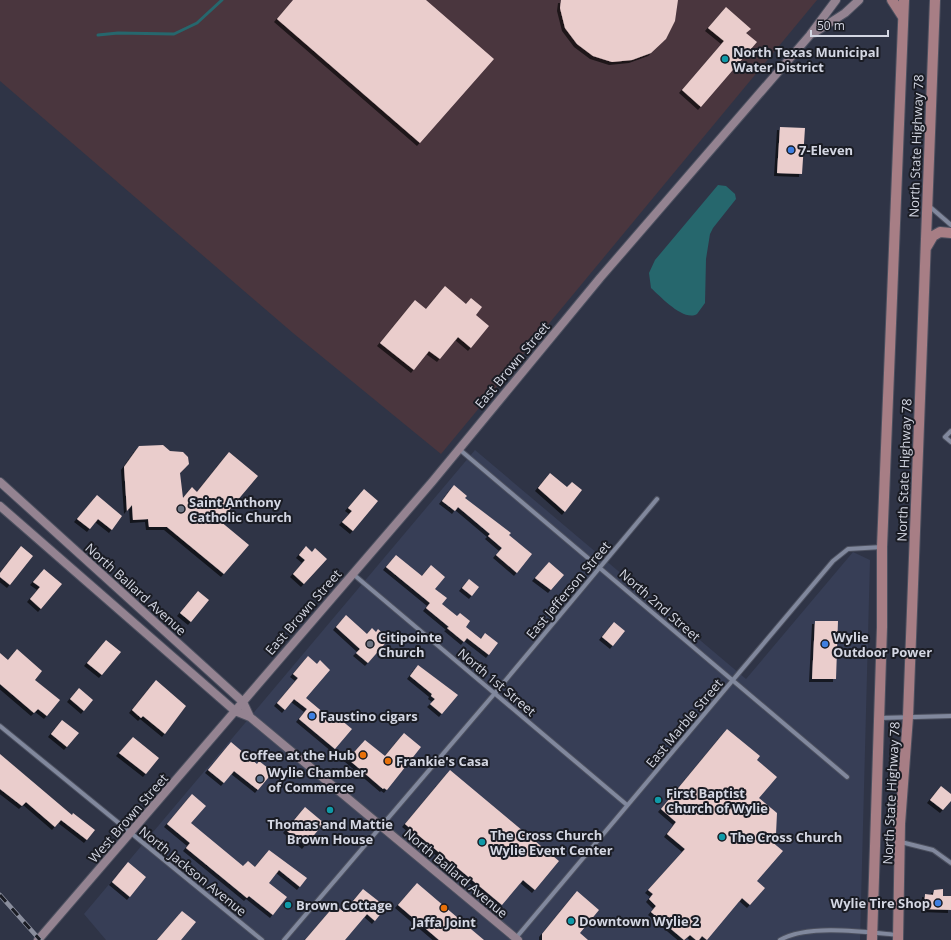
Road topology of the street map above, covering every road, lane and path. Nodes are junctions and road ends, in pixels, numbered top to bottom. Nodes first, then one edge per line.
1 (836, 0) edge
2 (859, 0) edge
3 (892, 0) edge
4 (904, 0) edge
5 (935, 0) edge
6 (903, 18) junction
7 (810, 35) junction
8 (926, 203) junction
9 (951, 225) edge
10 (951, 233) edge
11 (925, 250) junction
12 (951, 431) edge
13 (951, 442) edge
14 (459, 448) junction
15 (0, 482) edge
16 (657, 499) dead end
17 (0, 506) edge
18 (882, 547) junction
19 (600, 567) junction
20 (352, 574) junction
21 (733, 680) junction
22 (495, 693) junction
23 (243, 702) junction
24 (235, 711) junction
25 (951, 716) edge
26 (250, 717) junction
27 (908, 717) junction
28 (878, 718) junction
29 (0, 726) edge
30 (847, 777) dead end
31 (627, 805) junction
32 (381, 826) junction
33 (131, 834) junction
34 (901, 842) junction
35 (951, 863) edge
36 (872, 936) edge
37 (898, 937) edge
38 (516, 939) edge
39 (38, 940) edge
40 (262, 940) edge
41 (284, 940) edge
42 (780, 940) edge

1 - 7 main road, East Brown Street
2 - 7 main road, East Brown Street
3 - 6 main road
4 - 6 main road, North State Highway 78
5 - 8 main road, North State Highway 78
6 - 18 main road, North State Highway 78
7 - 14 main road, East Brown Street
8 - 9 street
8 - 11 main road, North State Highway 78
10 - 11 main road
11 - 27 main road, North State Highway 78
12 - 13 street
14 - 19 street, North 2nd Street
14 - 20 main road, East Brown Street
15 - 23 main road, North Ballard Avenue
16 - 19 street, East Jefferson Street
17 - 24 main road, North Ballard Avenue
18 - 21 street, East Marble Street
18 - 28 main road, North State Highway 78
19 - 21 street, North 2nd Street
19 - 22 street, East Jefferson Street
20 - 22 street, North 1st Street
20 - 23 main road, East Brown Street
21 - 30 street, North 2nd Street
21 - 31 street, East Marble Street
22 - 31 street, North 1st Street
22 - 32 street, East Jefferson Street
23 - 24 main road, East Brown Street
23 - 26 main road, North Ballard Avenue
24 - 26 main road, North Ballard Avenue
24 - 33 main road, West Brown Street
25 - 27 street
26 - 32 main road, North Ballard Avenue
27 - 28 street
27 - 34 main road, North State Highway 78
28 - 36 main road, North State Highway 78
29 - 33 street, North Jackson Avenue
31 - 38 street, East Marble Street
32 - 38 main road, North Ballard Avenue
32 - 41 street, East Jefferson Street
33 - 39 main road, West Brown Street
33 - 40 street, North Jackson Avenue
34 - 35 street
34 - 37 main road, North State Highway 78
36 - 37 street
36 - 42 street

